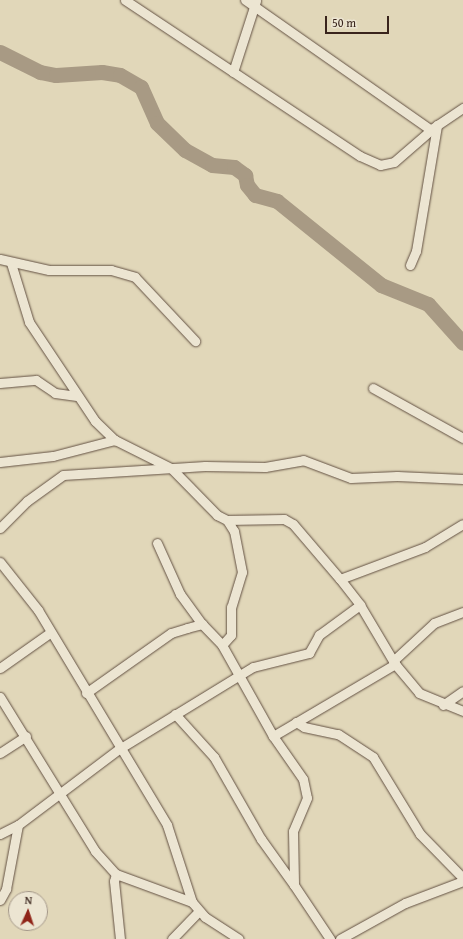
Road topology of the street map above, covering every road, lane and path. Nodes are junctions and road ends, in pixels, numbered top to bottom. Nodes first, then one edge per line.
1 (125, 0) edge
2 (245, 0) edge
3 (256, 3) edge
4 (233, 72) junction
5 (463, 108) edge
6 (434, 127) junction
7 (0, 259) edge
8 (11, 263) junction
9 (410, 265) dead end
10 (195, 341) dead end
11 (0, 383) edge
12 (373, 388) dead end
13 (77, 396) junction
14 (463, 438) edge
15 (115, 440) junction
16 (0, 462) edge
17 (171, 468) junction
18 (463, 479) edge
19 (227, 520) junction
20 (463, 524) edge
21 (0, 528) edge
22 (157, 543) dead end
23 (0, 562) edge
24 (340, 579) junction
25 (360, 605) junction
26 (463, 612) edge
27 (202, 624) junction
28 (51, 632) junction
29 (222, 645) junction
30 (394, 662) junction
31 (0, 668) edge
32 (240, 677) junction
33 (463, 691) edge
34 (86, 693) junction
35 (0, 697) edge
36 (443, 705) junction
37 (463, 711) edge
38 (175, 714) junction
39 (296, 722) junction
40 (26, 736) junction
41 (273, 736) junction
42 (119, 749) junction
43 (0, 753) edge
44 (61, 793) junction
45 (18, 825) junction
46 (0, 834) edge
47 (116, 874) junction
48 (463, 880) edge
49 (294, 885) junction
50 (0, 900) edge
51 (192, 902) junction
52 (198, 912) junction
53 (120, 939) edge
54 (172, 939) edge
55 (239, 939) edge
56 (330, 939) edge
57 (340, 939) edge

1 - 4 street
2 - 3 street
3 - 4 street
3 - 6 street
4 - 6 street
5 - 6 street
6 - 9 street
7 - 8 street
8 - 10 street
8 - 13 street
11 - 13 street
12 - 14 street
13 - 15 street
15 - 16 street
15 - 17 street
17 - 18 street
17 - 19 street
17 - 21 street
19 - 24 street
19 - 29 street
20 - 24 street
22 - 27 street
23 - 28 street
24 - 25 street
25 - 30 street
25 - 32 street
26 - 30 street
27 - 29 street
27 - 34 street
28 - 31 street
28 - 34 street
29 - 32 street
30 - 36 street
30 - 39 street
32 - 38 street
32 - 41 street
33 - 36 street
34 - 42 street
35 - 40 street
36 - 37 street
38 - 42 street
38 - 49 street
39 - 41 street
39 - 48 street
40 - 43 street
40 - 44 street
41 - 49 street
42 - 44 street
42 - 51 street
44 - 45 street
44 - 47 street
45 - 46 street
45 - 50 street
47 - 51 street
47 - 53 street
48 - 57 street
49 - 56 street
51 - 52 street
52 - 54 street
52 - 55 street

